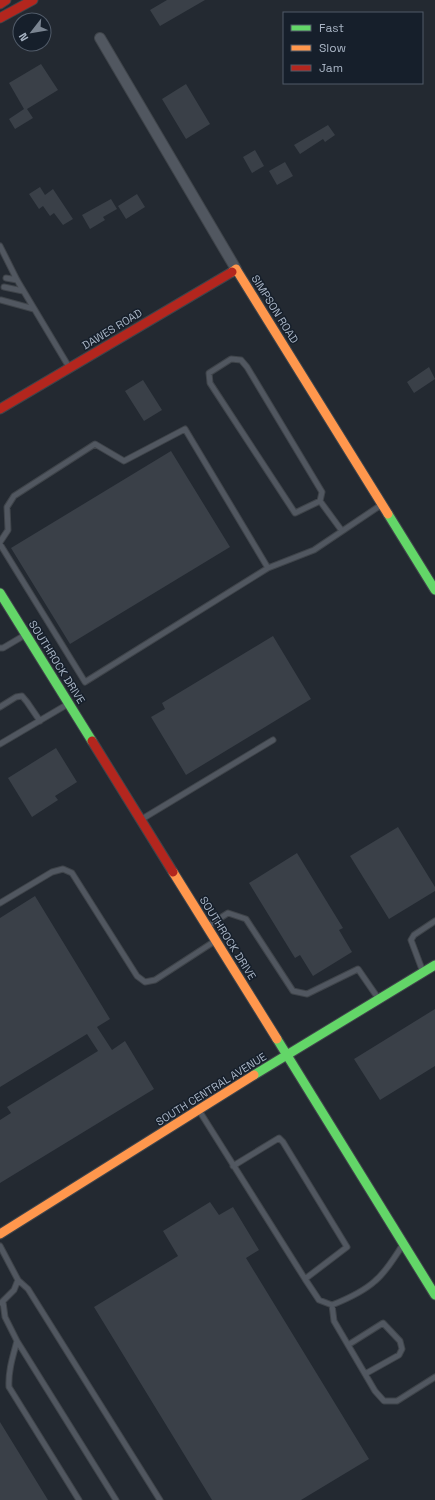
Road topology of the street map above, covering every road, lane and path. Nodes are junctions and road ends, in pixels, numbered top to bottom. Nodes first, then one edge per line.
1 (6, 0) edge
2 (33, 0) edge
3 (0, 4) edge
4 (0, 18) edge
5 (100, 38) dead end
6 (0, 246) edge
7 (236, 269) junction
8 (6, 278) dead end
9 (17, 280) junction
10 (4, 287) dead end
11 (23, 291) junction
12 (1, 300) edge
13 (34, 309) junction
14 (70, 368) junction
15 (0, 409) edge
16 (320, 501) junction
17 (382, 504) junction
18 (342, 531) junction
19 (0, 543) edge
20 (268, 568) junction
21 (435, 590) edge
22 (0, 593) edge
23 (26, 634) junction
24 (0, 648) edge
25 (69, 704) junction
26 (0, 707) edge
27 (40, 721) junction
28 (273, 740) dead end
29 (0, 744) edge
30 (141, 820) junction
31 (0, 903) edge
32 (435, 921) edge
33 (207, 926) junction
34 (216, 940) junction
35 (435, 965) edge
36 (423, 973) junction
37 (379, 999) junction
38 (287, 1055) junction
39 (198, 1110) junction
40 (233, 1166) junction
41 (0, 1234) edge
42 (403, 1244) junction
43 (0, 1246) edge
44 (18, 1280) junction
45 (305, 1280) junction
46 (435, 1296) edge
47 (1, 1303) edge
48 (332, 1305) junction
49 (17, 1341) junction
50 (348, 1346) junction
51 (365, 1374) junction
52 (435, 1377) edge
53 (79, 1500) edge
54 (116, 1500) edge
55 (160, 1500) edge

1 - 3 street
2 - 4 street
5 - 7 street, SIMPSON ROAD
6 - 9 lane
7 - 14 street, DAWES ROAD
7 - 17 street, SIMPSON ROAD
8 - 9 lane
9 - 11 lane
10 - 11 lane
11 - 13 lane
12 - 13 lane
13 - 14 lane
14 - 15 street, DAWES ROAD
16 - 16 lane
16 - 18 lane
17 - 18 lane
17 - 21 street, SIMPSON ROAD
18 - 20 lane
19 - 20 lane
19 - 20 lane
22 - 23 street, SOUTHROCK DRIVE
23 - 24 lane
23 - 25 street, SOUTHROCK DRIVE
25 - 27 lane
25 - 30 street, SOUTHROCK DRIVE
26 - 27 lane
27 - 29 lane
28 - 30 lane
30 - 33 street, SOUTHROCK DRIVE
31 - 34 lane
32 - 36 lane
33 - 34 street, SOUTHROCK DRIVE
33 - 37 lane
34 - 38 street, SOUTHROCK DRIVE
35 - 36 street, SOUTH CENTRAL AVENUE
36 - 37 street, SOUTH CENTRAL AVENUE
37 - 38 street, SOUTH CENTRAL AVENUE
38 - 39 street, SOUTH CENTRAL AVENUE
38 - 42 street, SOUTHROCK DRIVE
39 - 40 lane
39 - 41 street, SOUTH CENTRAL AVENUE
40 - 45 lane
40 - 45 lane
42 - 46 street, SOUTHROCK DRIVE
42 - 48 lane
43 - 44 lane
44 - 47 lane
44 - 55 lane
45 - 48 lane
47 - 49 lane
48 - 50 lane
49 - 53 lane
49 - 54 lane
50 - 51 lane
50 - 51 lane
51 - 52 lane

